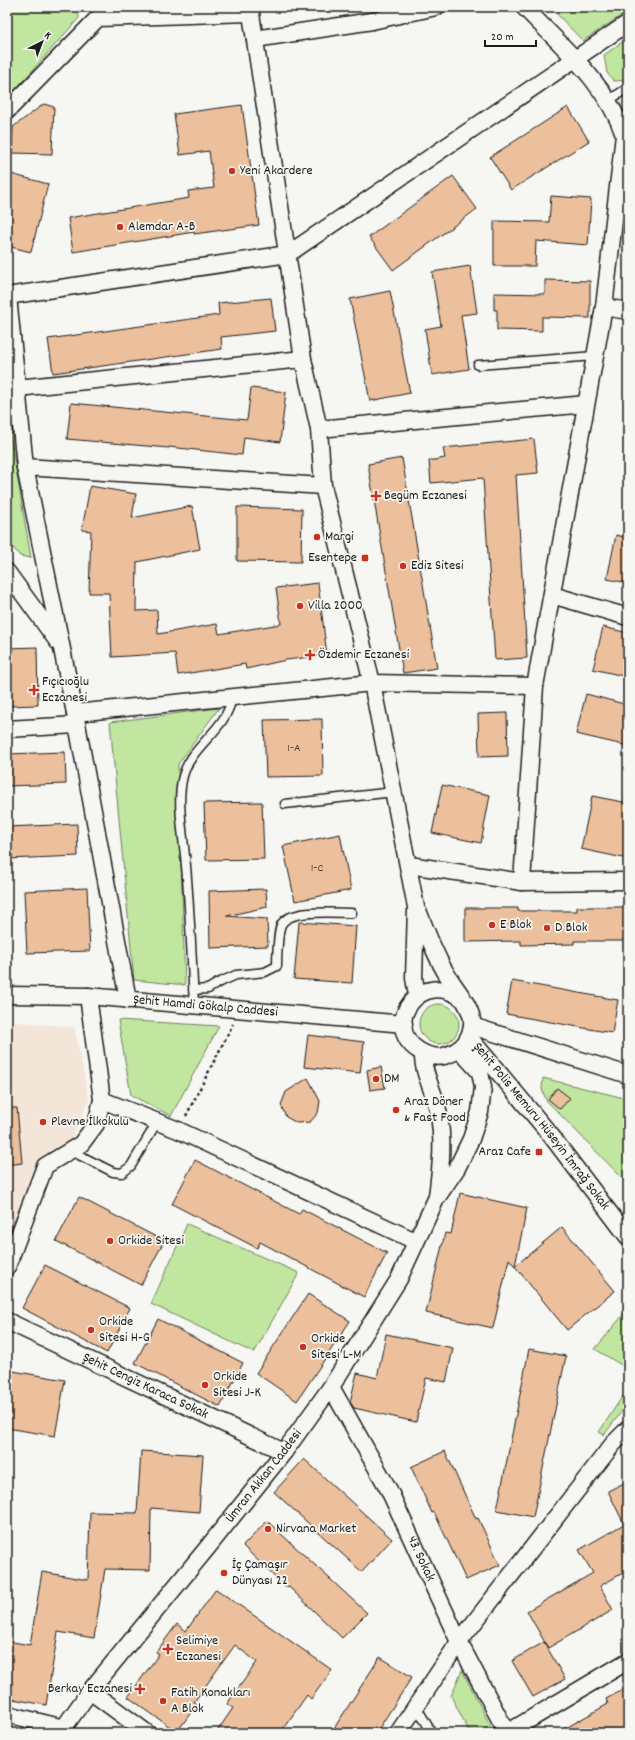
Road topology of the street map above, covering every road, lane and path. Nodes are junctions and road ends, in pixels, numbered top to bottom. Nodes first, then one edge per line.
1 (436, 7) edge
2 (524, 7) edge
3 (250, 10) edge
4 (97, 13) edge
5 (628, 23) edge
6 (255, 39) junction
7 (575, 60) junction
8 (628, 88) edge
9 (609, 100) junction
10 (7, 111) edge
11 (626, 135) edge
12 (288, 254) junction
13 (7, 296) edge
14 (604, 307) junction
15 (628, 311) edge
16 (595, 356) junction
17 (303, 359) junction
18 (478, 365) dead end
19 (17, 388) junction
20 (586, 404) junction
21 (319, 429) junction
22 (25, 467) junction
23 (323, 486) junction
24 (7, 572) edge
25 (552, 595) junction
26 (628, 617) edge
27 (62, 648) junction
28 (372, 683) junction
29 (535, 686) junction
30 (232, 697) junction
31 (76, 719) junction
32 (7, 729) edge
33 (394, 792) junction
34 (285, 804) dead end
35 (409, 865) junction
36 (628, 881) edge
37 (522, 882) junction
38 (416, 908) junction
39 (352, 913) dead end
40 (7, 995) edge
41 (417, 995) junction
42 (88, 996) junction
43 (194, 998) junction
44 (128, 1000) junction
45 (464, 1000) junction
46 (240, 1009) junction
47 (404, 1024) junction
48 (467, 1037) junction
49 (423, 1053) junction
50 (628, 1074) edge
51 (102, 1100) junction
52 (157, 1122) junction
53 (178, 1130) junction
54 (71, 1151) junction
55 (436, 1199) junction
56 (628, 1237) edge
57 (415, 1241) junction
58 (7, 1267) edge
59 (7, 1321) edge
60 (331, 1387) junction
61 (628, 1429) edge
62 (284, 1452) junction
63 (459, 1642) junction
64 (628, 1661) edge
65 (90, 1691) junction
66 (416, 1706) junction
67 (7, 1714) edge
68 (62, 1730) edge
69 (148, 1733) edge
70 (398, 1733) edge
71 (432, 1733) edge
72 (507, 1733) edge

1 - 6 street
2 - 7 street
3 - 4 street
3 - 6 street
4 - 10 street
5 - 7 street
6 - 12 street
7 - 9 street
7 - 12 street
8 - 9 lane
9 - 11 street
11 - 14 street
12 - 13 street
12 - 17 street
13 - 19 street
14 - 15 street
14 - 16 street
16 - 18 lane
16 - 20 street
17 - 19 street
17 - 21 street
19 - 22 street
20 - 21 street
20 - 25 street
21 - 23 street
22 - 23 street
22 - 27 street
23 - 28 street
24 - 27 street
25 - 26 street
25 - 29 street
27 - 31 street
28 - 29 street
28 - 30 street
28 - 33 street
29 - 37 street
30 - 31 street
30 - 43 lane
31 - 32 street
31 - 44 street
33 - 34 lane
33 - 35 street
35 - 37 street
35 - 38 street
36 - 37 street
38 - 41 street
38 - 45 street
39 - 43 lane
40 - 42 street, Şehit Hamdi Gökalp Caddesi
41 - 45 street
41 - 47 street
42 - 44 street, Şehit Hamdi Gökalp Caddesi
42 - 51 street
43 - 44 street, Şehit Hamdi Gökalp Caddesi
43 - 46 street, Şehit Hamdi Gökalp Caddesi
45 - 48 street
46 - 47 street, Şehit Hamdi Gökalp Caddesi
46 - 53 path
47 - 49 street
48 - 49 street
48 - 50 street
48 - 55 street
48 - 56 street, Şehit Polis Memuru Hüseyin İmrağ Sokak
49 - 55 street
51 - 52 street
51 - 54 street
52 - 53 street
52 - 54 lane
53 - 57 street
54 - 58 street
55 - 57 street, Ümran Akkan Caddesi
57 - 60 street, Ümran Akkan Caddesi
59 - 62 street, Şehit Cengiz Karaca Sokak
60 - 62 street, Ümran Akkan Caddesi
60 - 63 street, 43. Sokak
61 - 63 street
62 - 65 street, Ümran Akkan Caddesi
63 - 66 street
63 - 72 street, 43. Sokak
64 - 72 street
65 - 68 street, Ümran Akkan Caddesi
65 - 69 street
66 - 70 street
66 - 71 lane
67 - 68 street

